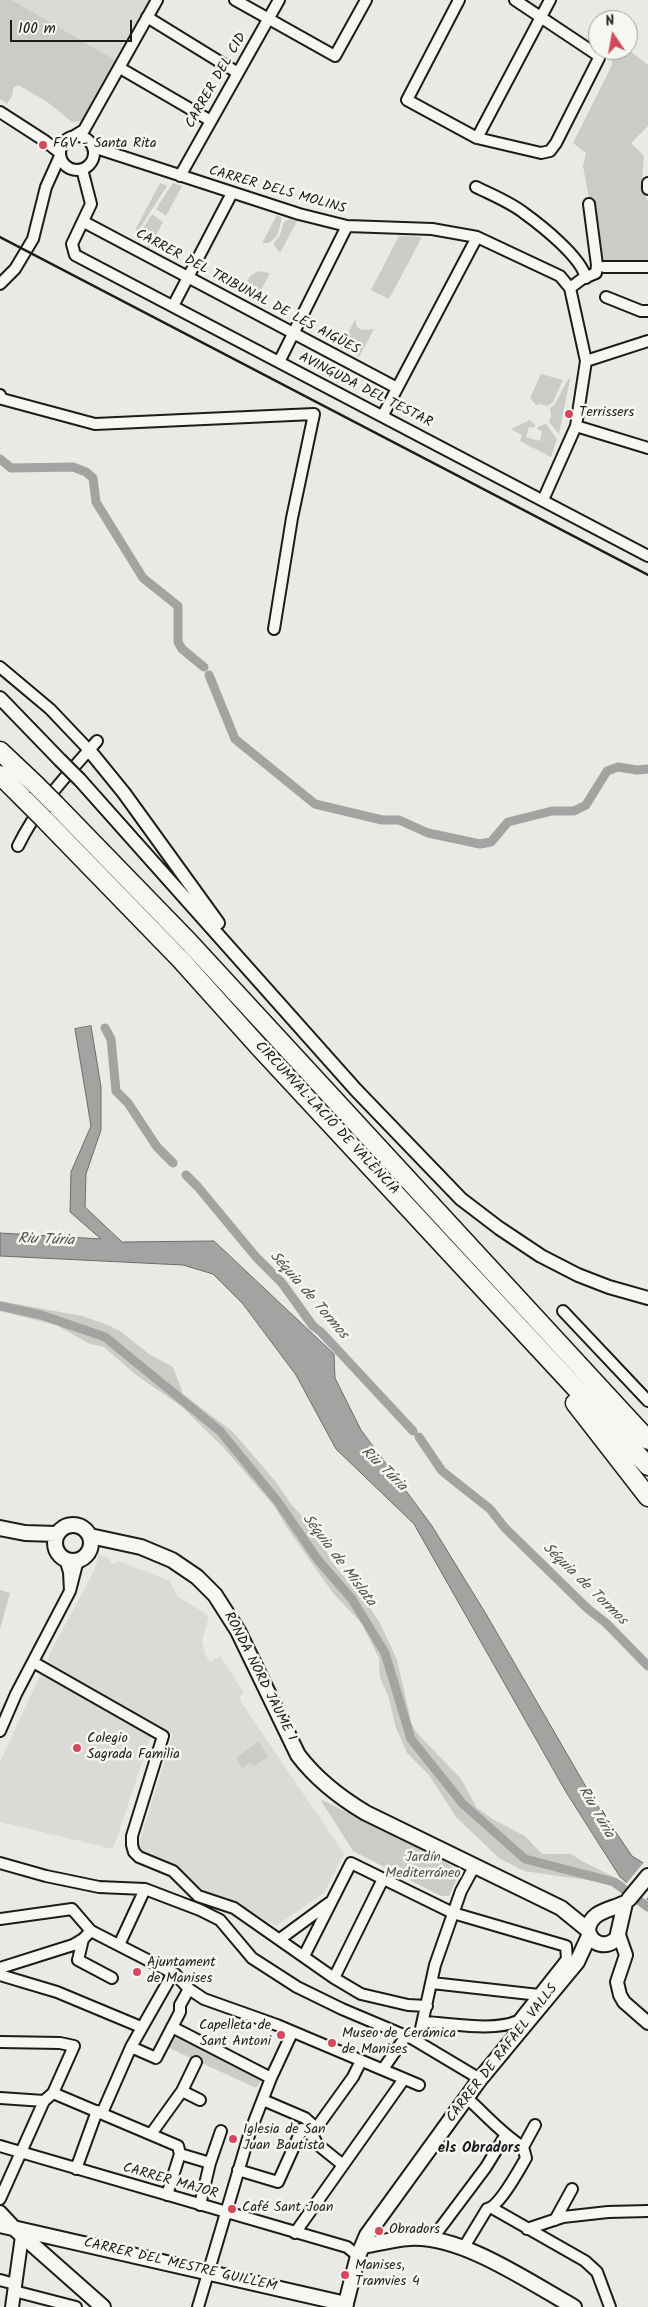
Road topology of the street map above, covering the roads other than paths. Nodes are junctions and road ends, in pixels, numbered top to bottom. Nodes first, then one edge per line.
1 (157, 0) edge
2 (235, 0) edge
3 (279, 0) edge
4 (366, 0) edge
5 (459, 0) edge
6 (515, 0) edge
7 (550, 0) edge
8 (148, 17) junction
9 (541, 17) junction
10 (268, 19) junction
11 (120, 68) junction
12 (238, 73) junction
13 (0, 112) edge
14 (211, 121) junction
15 (74, 136) junction
16 (477, 138) junction
17 (61, 150) junction
18 (93, 152) junction
19 (77, 170) junction
20 (180, 176) junction
21 (51, 178) junction
22 (648, 183) edge
23 (476, 187) dead end
24 (648, 190) edge
25 (232, 193) junction
26 (589, 204) dead end
27 (84, 222) junction
28 (347, 226) junction
29 (477, 237) junction
30 (604, 267) dead end
31 (648, 267) edge
32 (188, 278) junction
33 (586, 278) junction
34 (0, 284) edge
35 (570, 288) junction
36 (606, 297) dead end
37 (174, 306) junction
38 (648, 311) edge
39 (293, 334) junction
40 (648, 340) edge
41 (586, 361) junction
42 (279, 362) junction
43 (397, 388) junction
44 (0, 395) edge
45 (383, 415) junction
46 (576, 426) junction
47 (648, 447) edge
48 (543, 500) junction
49 (648, 556) edge
50 (274, 629) dead end
51 (0, 667) edge
52 (0, 698) edge
53 (93, 746) junction
54 (0, 751) edge
55 (0, 775) edge
56 (18, 846) dead end
57 (235, 953) junction
58 (443, 1245) junction
59 (648, 1298) edge
60 (563, 1311) dead end
61 (648, 1402) edge
62 (648, 1440) edge
63 (648, 1466) edge
64 (648, 1497) edge
65 (0, 1528) edge
66 (25, 1533) junction
67 (56, 1534) junction
68 (90, 1541) junction
69 (67, 1557) junction
70 (33, 1662) junction
71 (0, 1731) edge
72 (0, 1863) edge
73 (474, 1867) junction
74 (648, 1876) edge
75 (383, 1879) junction
76 (145, 1889) junction
77 (198, 1896) junction
78 (332, 1901) junction
79 (627, 1901) junction
80 (193, 1907) junction
81 (561, 1908) junction
82 (453, 1913) junction
83 (599, 1914) junction
84 (312, 1915) junction
85 (0, 1918) edge
86 (322, 1920) junction
87 (91, 1931) junction
88 (589, 1933) junction
89 (613, 1937) junction
90 (83, 1939) junction
91 (280, 1939) junction
92 (116, 1944) junction
93 (304, 1956) junction
94 (572, 1956) junction
95 (0, 1968) edge
96 (173, 1972) junction
97 (0, 1975) edge
98 (112, 1978) dead end
99 (334, 1978) junction
100 (432, 1983) junction
101 (188, 1989) junction
102 (539, 1995) junction
103 (427, 2006) junction
104 (424, 2022) junction
105 (648, 2023) edge
106 (141, 2027) junction
107 (172, 2027) junction
108 (292, 2033) junction
109 (410, 2038) junction
110 (0, 2042) edge
111 (131, 2047) junction
112 (361, 2061) junction
113 (196, 2062) dead end
114 (383, 2070) junction
115 (270, 2078) junction
116 (404, 2079) junction
117 (480, 2079) junction
118 (419, 2085) dead end
119 (182, 2090) junction
120 (53, 2093) junction
121 (264, 2097) junction
122 (0, 2098) edge
123 (467, 2098) junction
124 (200, 2100) dead end
125 (44, 2101) junction
126 (100, 2112) junction
127 (535, 2125) dead end
128 (316, 2128) junction
129 (221, 2131) dead end
130 (150, 2134) junction
131 (505, 2136) junction
132 (0, 2146) edge
133 (523, 2147) junction
134 (21, 2152) junction
135 (180, 2154) junction
136 (210, 2163) junction
137 (343, 2165) junction
138 (76, 2169) junction
139 (238, 2170) junction
140 (572, 2189) dead end
141 (167, 2195) junction
142 (0, 2199) edge
143 (200, 2205) junction
144 (492, 2208) junction
145 (648, 2211) edge
146 (0, 2212) edge
147 (227, 2213) junction
148 (555, 2220) junction
149 (0, 2225) edge
150 (527, 2228) junction
151 (18, 2232) junction
152 (295, 2232) junction
153 (38, 2239) junction
154 (432, 2239) junction
155 (464, 2247) junction
156 (361, 2251) junction
157 (208, 2273) junction
158 (0, 2280) edge
159 (15, 2288) junction
160 (347, 2306) edge
161 (12, 2307) edge
162 (76, 2307) edge
163 (104, 2307) edge
164 (198, 2307) edge
165 (574, 2307) edge
166 (610, 2307) edge

1 - 8 street
2 - 10 street
3 - 10 street, CARRER DEL CID
4 - 10 street
5 - 16 street
6 - 9 street
7 - 9 street
8 - 11 street
8 - 12 street
9 - 16 street
9 - 16 street
10 - 12 street, CARRER DEL CID
11 - 14 street
11 - 15 street
12 - 14 street, CARRER DEL CID
13 - 17 street
14 - 20 street, CARRER DEL CID
15 - 17 street
15 - 18 street
17 - 19 street
17 - 21 street
18 - 19 street
18 - 20 street, CARRER DELS MOLINS
19 - 21 street
19 - 27 street
20 - 25 street, CARRER DELS MOLINS
21 - 34 street
22 - 24 street
23 - 33 street
25 - 28 street, CARRER DELS MOLINS
25 - 32 street
26 - 33 street
27 - 32 street, CARRER DEL TRIBUNAL DE LES AIGÜES
27 - 37 street, AVINGUDA DEL TESTAR
28 - 29 street, CARRER DELS MOLINS
28 - 39 street
29 - 35 street, CARRER DELS MOLINS
29 - 43 street
30 - 31 street
32 - 37 street
32 - 39 street, CARRER DEL TRIBUNAL DE LES AIGÜES
33 - 35 street
35 - 41 street
36 - 38 street
37 - 42 street, AVINGUDA DEL TESTAR
39 - 42 street
39 - 43 street, CARRER DEL TRIBUNAL DE LES AIGÜES
40 - 41 street
41 - 46 street
42 - 45 street, AVINGUDA DEL TESTAR
43 - 45 street
44 - 50 street
45 - 48 street, AVINGUDA DEL TESTAR
46 - 47 street
46 - 48 street
48 - 49 street, AVINGUDA DEL TESTAR
51 - 53 street
52 - 57 street, bridge
53 - 56 street
53 - 57 street
54 - 62 highway, CIRCUMVAL·LACIÓ DE VALÈNCIA, bridge
55 - 58 highway, CIRCUMVAL·LACIÓ DE VALÈNCIA, bridge
57 - 59 street
58 - 63 highway, CIRCUMVAL·LACIÓ DE VALÈNCIA
58 - 64 highway
60 - 61 street
65 - 66 main road
66 - 67 main road
66 - 69 main road
67 - 68 main road
67 - 69 main road
68 - 69 main road
68 - 73 main road, RONDA NORD JAUME I
69 - 70 street
70 - 71 street
70 - 77 street
72 - 76 street
73 - 81 main road, RONDA NORD JAUME I
73 - 82 street
74 - 79 main road
75 - 78 street
75 - 82 street
75 - 99 street
76 - 80 street
76 - 92 street
77 - 80 street
77 - 91 street
78 - 84 street
78 - 86 street
79 - 83 main road
79 - 89 main road
80 - 109 street
81 - 83 main road
81 - 88 main road
82 - 94 street
82 - 100 street
83 - 88 main road
83 - 89 main road
84 - 86 street
84 - 91 street
85 - 87 street
86 - 93 street
87 - 90 street
87 - 92 street
88 - 89 main road
88 - 94 main road, CARRER DE RAFAEL VALLS
89 - 94 main road, CARRER DE RAFAEL VALLS
89 - 105 street
90 - 95 street
90 - 98 street
91 - 93 street
92 - 96 street
93 - 99 street
94 - 102 street, CARRER DE RAFAEL VALLS
94 - 117 main road, CARRER DE RAFAEL VALLS
96 - 101 street
96 - 106 street
97 - 106 street
99 - 103 street
100 - 102 street
100 - 103 street
101 - 107 street
101 - 108 street
102 - 104 street, CARRER DE RAFAEL VALLS
103 - 104 street
104 - 109 street
106 - 111 street
107 - 111 street
107 - 115 street
108 - 112 street
108 - 115 street
109 - 114 street
109 - 117 street
110 - 120 street
111 - 126 street
112 - 114 street
112 - 128 street
113 - 119 street
114 - 116 street
115 - 121 street
116 - 118 street
116 - 137 street
117 - 123 main road, CARRER DE RAFAEL VALLS
119 - 124 street
119 - 130 street
120 - 125 street
120 - 126 street
121 - 128 street
121 - 139 street
122 - 125 street
123 - 131 street
123 - 156 main road, CARRER DE RAFAEL VALLS
125 - 134 street
126 - 130 street
126 - 138 street
127 - 133 street
128 - 137 street
128 - 139 street
129 - 136 street
130 - 135 street
131 - 133 street
131 - 154 street
132 - 134 street, CARRER MAJOR
133 - 144 street
134 - 138 street, CARRER MAJOR
134 - 142 street
135 - 136 street
135 - 141 street
136 - 143 street
137 - 152 street
138 - 141 street, CARRER MAJOR
139 - 147 street
140 - 148 street
141 - 143 street, CARRER MAJOR
143 - 147 street, CARRER MAJOR
144 - 150 street
144 - 155 street
145 - 148 street
146 - 151 street
147 - 152 street, CARRER MAJOR
147 - 157 street
148 - 150 street
149 - 151 main road
150 - 166 street
151 - 153 main road
151 - 159 street
152 - 156 street, CARRER MAJOR
153 - 157 main road, CARRER DEL MESTRE GUILLEM
153 - 163 main road
154 - 155 main road
154 - 156 main road
155 - 165 main road
156 - 160 main road, CARRER DE RAFAEL VALLS
157 - 160 main road, CARRER DEL MESTRE GUILLEM
157 - 164 street
158 - 159 street
159 - 161 street
159 - 162 street

